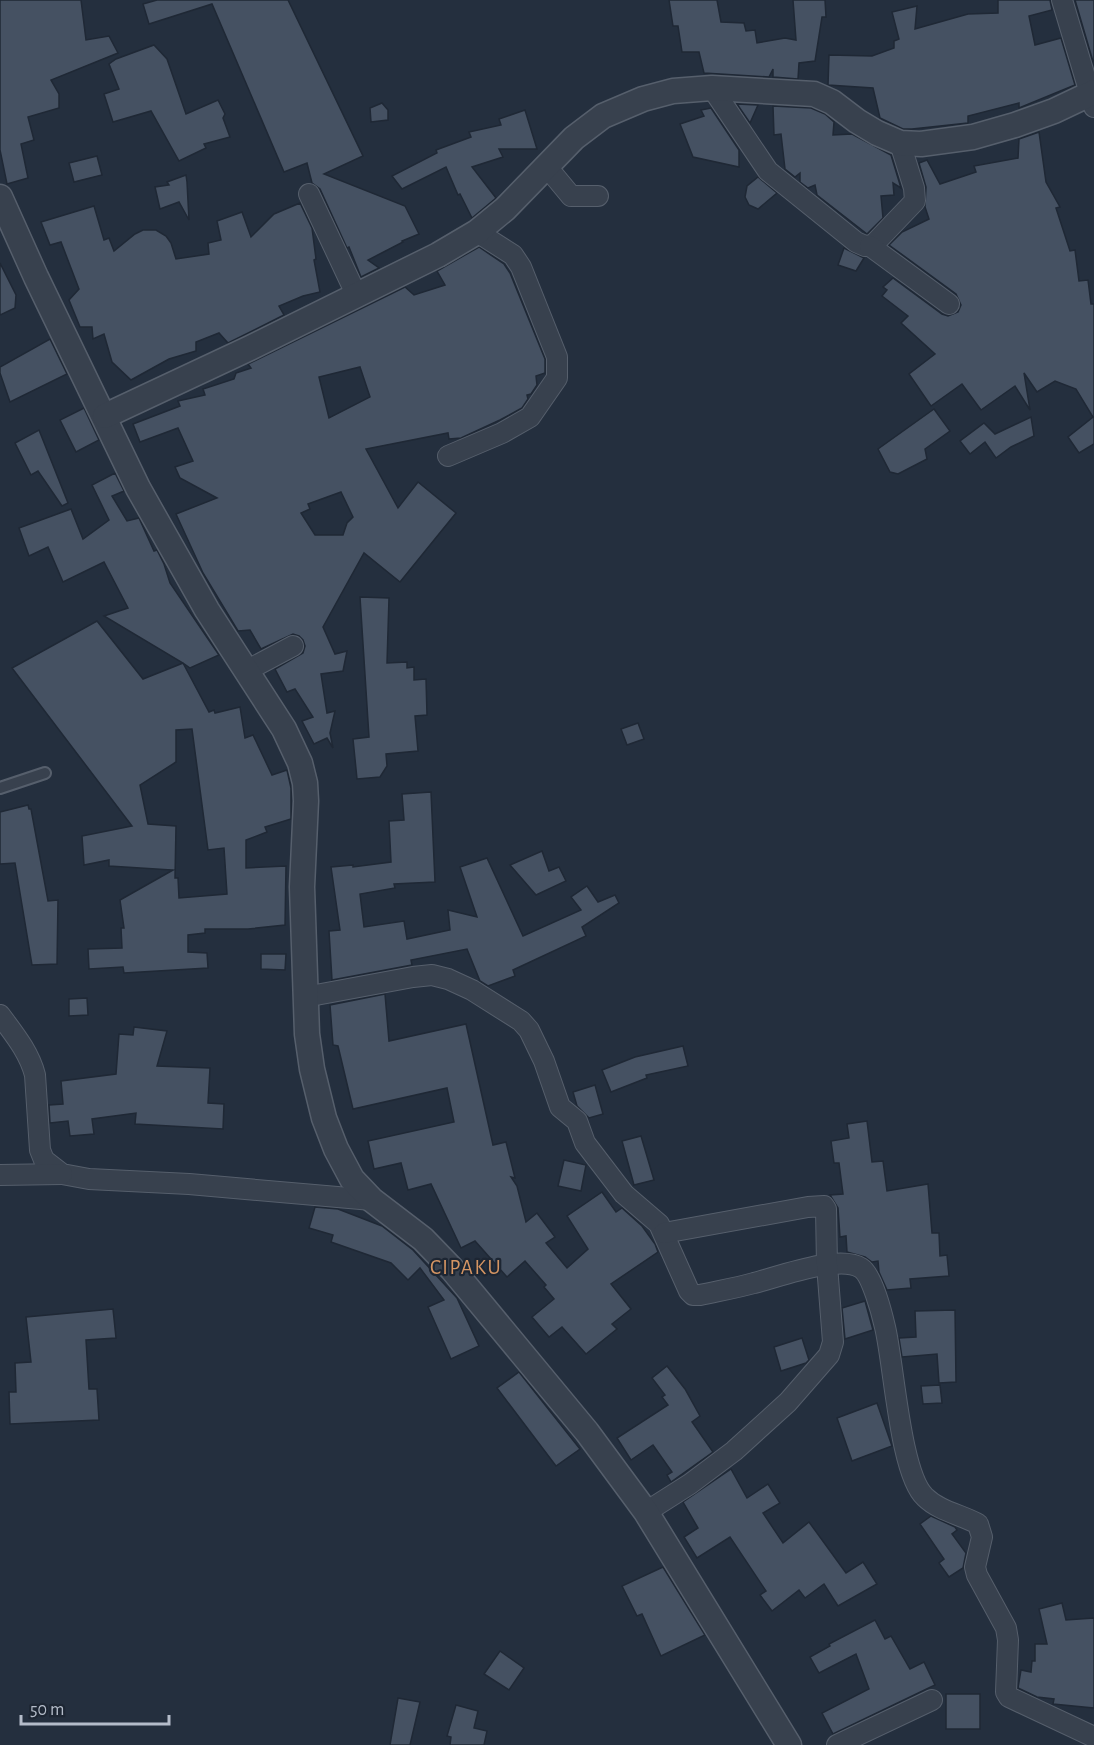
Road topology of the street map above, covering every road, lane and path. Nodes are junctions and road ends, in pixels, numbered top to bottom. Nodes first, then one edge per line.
1 (1062, 0) edge
2 (712, 88) junction
3 (1093, 98) edge
4 (900, 143) junction
5 (547, 167) junction
6 (309, 194) dead end
7 (0, 196) edge
8 (598, 196) dead end
9 (477, 232) junction
10 (870, 246) junction
11 (356, 294) junction
12 (949, 304) dead end
13 (105, 416) junction
14 (448, 456) dead end
15 (293, 646) dead end
16 (246, 671) junction
17 (45, 773) dead end
18 (0, 788) edge
19 (305, 997) junction
20 (0, 1015) edge
21 (63, 1174) junction
22 (0, 1175) edge
23 (372, 1200) junction
24 (664, 1233) junction
25 (827, 1265) junction
26 (646, 1512) junction
27 (932, 1700) dead end
28 (1094, 1737) edge
29 (789, 1745) edge
30 (837, 1745) edge

1 - 3 street
2 - 4 street
2 - 5 street
2 - 10 street
3 - 4 street
4 - 10 street
5 - 8 street
5 - 9 street
6 - 11 street
7 - 13 street
9 - 11 street
9 - 14 street
10 - 12 street
11 - 13 street
13 - 16 street
15 - 16 street
16 - 19 street
17 - 18 lane
19 - 23 street
19 - 24 street
20 - 21 street
21 - 22 street
21 - 23 street
23 - 26 street
24 - 25 street
24 - 25 street
25 - 26 street
25 - 28 street
26 - 29 street
27 - 30 street

